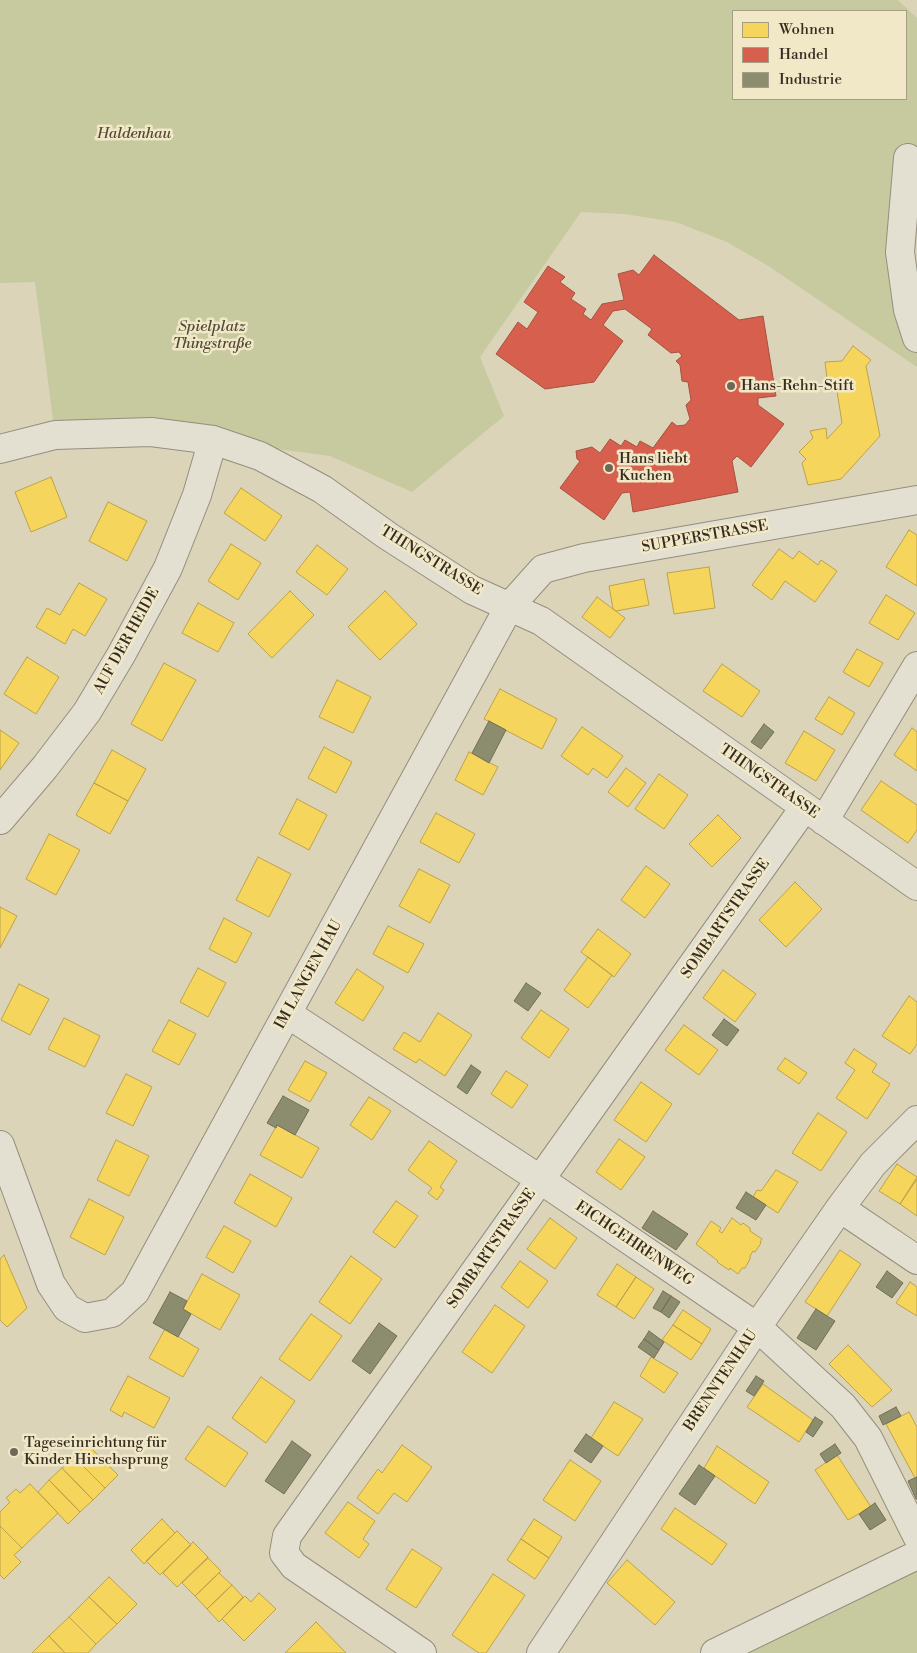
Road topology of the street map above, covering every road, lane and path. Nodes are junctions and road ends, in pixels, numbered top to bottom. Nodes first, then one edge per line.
1 (908, 158) dead end
2 (917, 338) edge
3 (213, 440) junction
4 (0, 449) edge
5 (917, 500) edge
6 (509, 606) junction
7 (917, 666) edge
8 (814, 815) junction
9 (0, 820) edge
10 (917, 886) edge
11 (288, 1014) junction
12 (917, 1120) edge
13 (0, 1145) edge
14 (541, 1180) junction
15 (840, 1208) junction
16 (917, 1260) edge
17 (756, 1327) junction
18 (917, 1536) edge
19 (917, 1556) edge
20 (422, 1653) edge
21 (541, 1653) edge
22 (715, 1653) edge

1 - 2 street
3 - 4 street, THINGSTRASSE
3 - 6 street, THINGSTRASSE
3 - 9 street, AUF DER HEIDE
5 - 6 street, SUPPERSTRASSE
6 - 8 street, THINGSTRASSE
6 - 11 street, IM LANGEN HAU
7 - 8 street, SOMBARTSTRASSE
8 - 10 street, THINGSTRASSE
8 - 14 street, SOMBARTSTRASSE
11 - 13 street, IM LANGEN HAU
11 - 14 street, EICHGEHRENWEG
12 - 15 street, BRENNTENHAU
14 - 17 street, EICHGEHRENWEG
14 - 20 street, SOMBARTSTRASSE
15 - 16 street
15 - 17 street, BRENNTENHAU
17 - 18 street, EICHGEHRENWEG
17 - 21 street, BRENNTENHAU
19 - 22 street

